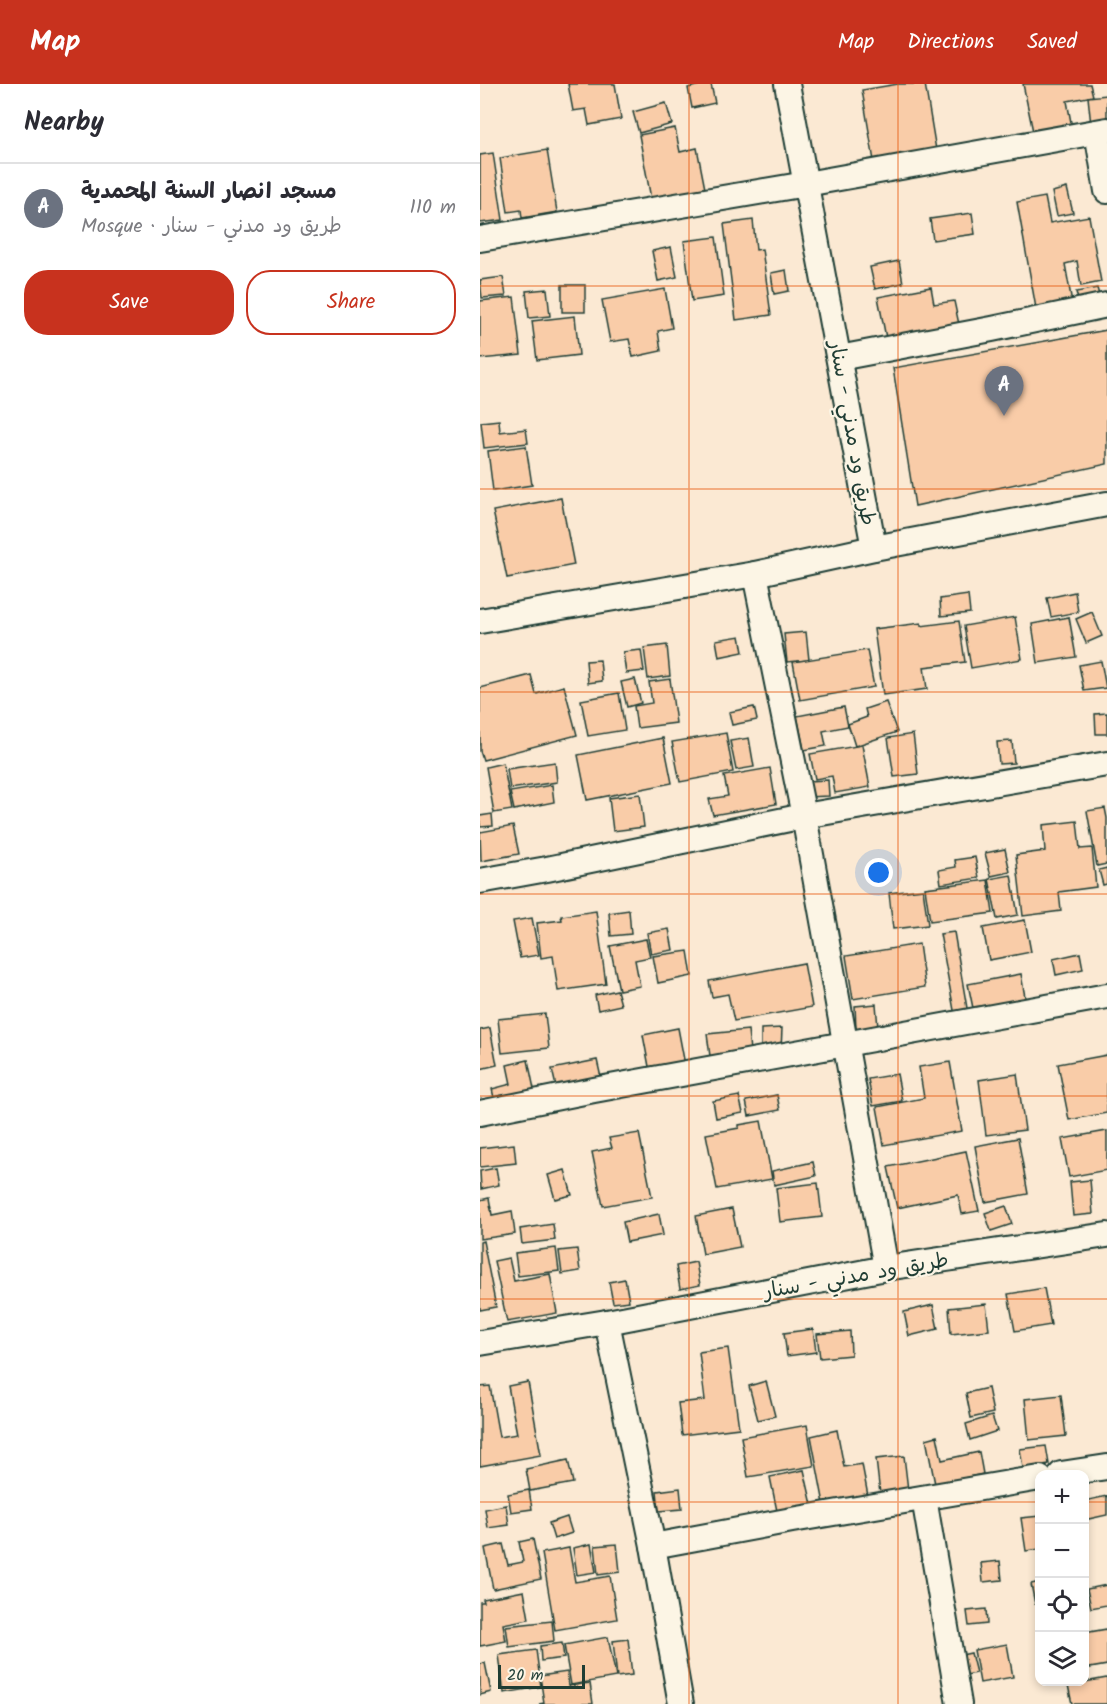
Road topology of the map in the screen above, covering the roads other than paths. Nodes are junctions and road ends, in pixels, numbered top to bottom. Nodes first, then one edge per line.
1 (787, 84) edge
2 (1102, 131) edge
3 (806, 184) junction
4 (1107, 191) edge
5 (480, 239) edge
6 (1107, 305) edge
7 (839, 358) junction
8 (1107, 504) edge
9 (874, 548) junction
10 (755, 574) junction
11 (480, 621) edge
12 (1107, 764) edge
13 (804, 816) junction
14 (480, 881) edge
15 (1107, 996) edge
16 (844, 1044) junction
17 (480, 1113) edge
18 (1107, 1236) edge
19 (886, 1268) junction
20 (607, 1322) junction
21 (480, 1343) edge
22 (1107, 1467) edge
23 (1087, 1470) edge
24 (1035, 1479) edge
25 (924, 1498) junction
26 (653, 1546) junction
27 (681, 1704) edge
28 (959, 1704) edge

1 - 3 street, طريق ود مدني - سنار
2 - 3 street
2 - 4 street
3 - 5 street
3 - 7 street, طريق ود مدني - سنار
6 - 7 street
7 - 9 street, طريق ود مدني - سنار
8 - 9 street, طريق ود مدني - سنار
9 - 10 street
10 - 11 street
10 - 13 street
12 - 13 street
13 - 14 street
13 - 16 street
15 - 16 street
16 - 17 street
16 - 19 street
18 - 19 street, طريق ود مدني - سنار
19 - 20 street, طريق ود مدني - سنار
20 - 21 street, طريق ود مدني - سنار
20 - 26 street
22 - 23 street
24 - 25 street
25 - 26 street
25 - 28 street
26 - 27 street

